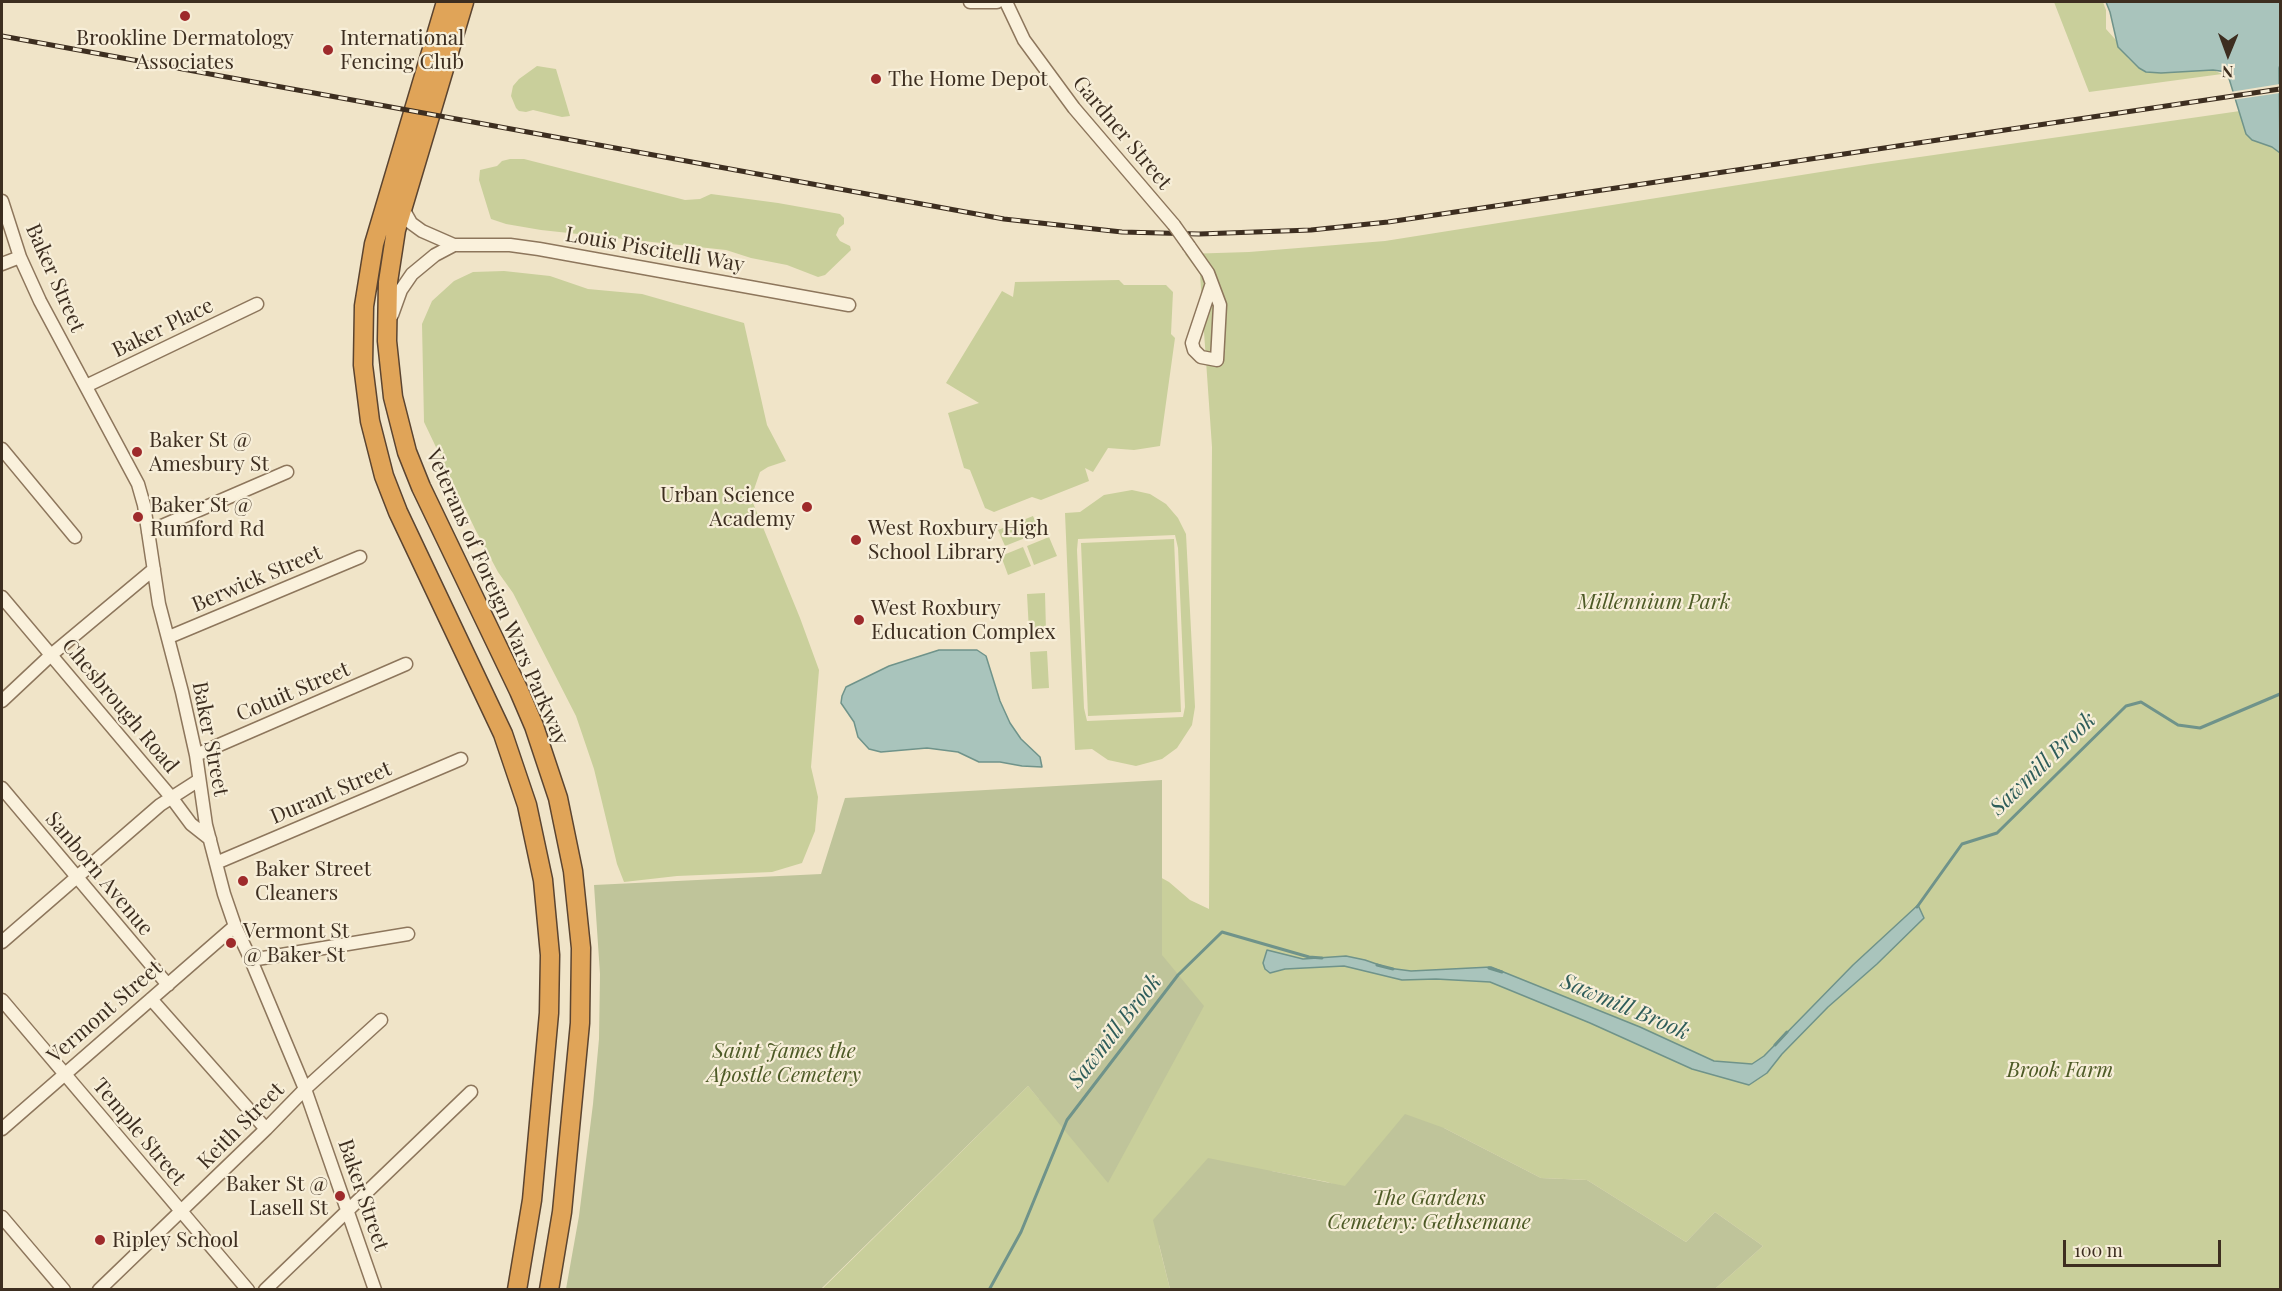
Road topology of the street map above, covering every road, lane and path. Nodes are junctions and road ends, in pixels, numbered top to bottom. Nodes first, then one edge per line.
1 (446, 2) edge
2 (464, 2) edge
3 (970, 2) edge
4 (998, 2) edge
5 (1006, 2) edge
6 (2, 201) edge
7 (402, 207) junction
8 (454, 245) junction
9 (21, 257) junction
10 (2, 264) edge
11 (1211, 286) junction
12 (257, 304) dead end
13 (849, 305) dead end
14 (386, 331) junction
15 (87, 386) junction
16 (2, 449) edge
17 (286, 472) dead end
18 (148, 532) junction
19 (75, 537) dead end
20 (360, 557) dead end
21 (154, 568) junction
22 (2, 597) edge
23 (169, 637) junction
24 (494, 638) junction
25 (465, 652) junction
26 (51, 655) junction
27 (405, 664) dead end
28 (2, 701) edge
29 (196, 755) junction
30 (461, 759) dead end
31 (199, 780) junction
32 (2, 788) edge
33 (171, 797) junction
34 (210, 839) junction
35 (216, 863) junction
36 (76, 878) junction
37 (235, 926) junction
38 (408, 934) dead end
39 (2, 942) edge
40 (251, 960) junction
41 (168, 985) junction
42 (151, 999) junction
43 (2, 1000) edge
44 (381, 1020) dead end
45 (64, 1073) junction
46 (305, 1089) junction
47 (471, 1092) dead end
48 (2, 1129) edge
49 (266, 1130) junction
50 (347, 1209) junction
51 (181, 1212) junction
52 (2, 1217) edge
53 (64, 1290) edge
54 (99, 1290) edge
55 (248, 1290) edge
56 (265, 1290) edge
57 (375, 1290) edge
58 (517, 1290) edge
59 (549, 1290) edge

1 - 25 highway
2 - 7 highway, Veterans of Foreign Wars Parkway
3 - 4 street
5 - 11 street, Gardner Street, bridge
6 - 9 street, Baker Street
7 - 8 street, Louis Piscitelli Way
7 - 14 highway, Veterans of Foreign Wars Parkway
8 - 13 street, Louis Piscitelli Way
8 - 14 street
9 - 10 street
9 - 15 street, Baker Street
11 - 11 street, Gardner Street
12 - 15 street, Baker Place
14 - 24 highway, Veterans of Foreign Wars Parkway
15 - 18 street, Baker Street
16 - 19 street
17 - 18 street
18 - 21 street, Baker Street
20 - 23 street, Berwick Street
21 - 23 street, Baker Street
21 - 26 street
22 - 26 street, Chesbrough Road
23 - 29 street, Baker Street
24 - 25 highway
24 - 59 highway, Veterans of Foreign Wars Parkway
25 - 58 highway
26 - 28 street
26 - 33 street, Chesbrough Road
27 - 29 street, Cotuit Street
29 - 31 street, Baker Street
30 - 35 street, Durant Street
31 - 33 street
31 - 34 street, Baker Street
32 - 36 street, Sanborn Avenue
33 - 34 street, Chesbrough Road
33 - 36 street
34 - 35 street, Baker Street
35 - 37 street, Baker Street
36 - 39 street
36 - 41 street, Sanborn Avenue
37 - 40 street, Baker Street
37 - 41 street, Vermont Street
38 - 40 street
40 - 46 street, Baker Street
41 - 42 street, Vermont Street
42 - 45 street, Vermont Street
42 - 49 street
43 - 45 street, Temple Street
44 - 46 street, Keith Street
45 - 48 street, Vermont Street
45 - 51 street, Temple Street
46 - 49 street, Keith Street
46 - 50 street, Baker Street
47 - 50 street
49 - 51 street, Keith Street
50 - 56 street
50 - 57 street, Baker Street
51 - 54 street, Keith Street
51 - 55 street, Temple Street
52 - 53 street

